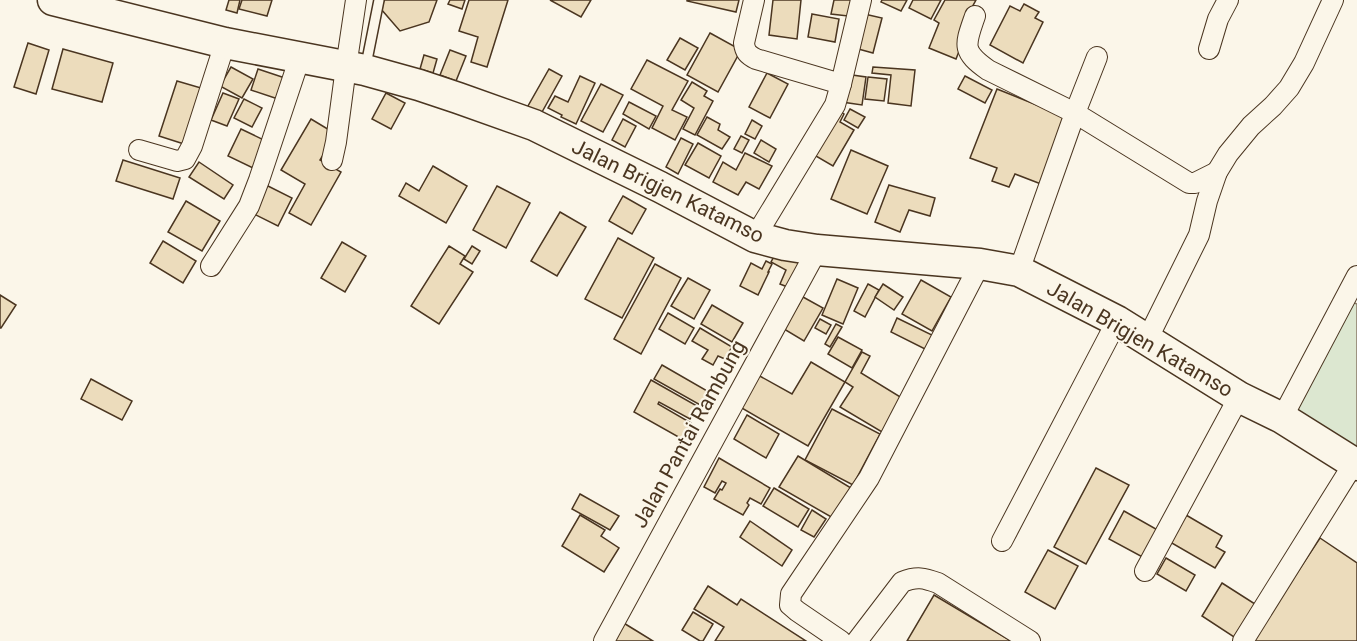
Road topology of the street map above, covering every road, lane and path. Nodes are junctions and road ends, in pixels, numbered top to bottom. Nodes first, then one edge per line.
1 (52, 0) edge
2 (357, 0) edge
3 (379, 0) edge
4 (754, 0) edge
5 (861, 0) edge
6 (1228, 0) edge
7 (1333, 0) edge
8 (975, 16) dead end
9 (225, 43) junction
10 (1209, 49) dead end
11 (300, 57) junction
12 (1097, 57) dead end
13 (355, 69) junction
14 (842, 84) junction
15 (1074, 113) junction
16 (140, 150) dead end
17 (332, 160) dead end
18 (1217, 172) junction
19 (755, 237) junction
20 (817, 250) junction
21 (980, 264) junction
22 (211, 266) dead end
23 (1019, 271) junction
24 (1357, 276) edge
25 (1117, 321) junction
26 (1147, 340) junction
27 (1239, 397) junction
28 (1282, 418) junction
29 (1355, 464) edge
30 (1002, 541) dead end
31 (1145, 571) dead end
32 (828, 637) edge
33 (604, 641) edge
34 (856, 641) edge
35 (1030, 641) edge
36 (1243, 641) edge

1 - 9 main road, Jalan Brigjen Katamso
2 - 13 street
3 - 13 lane
4 - 14 street
5 - 14 street
6 - 10 street
7 - 18 street
8 - 15 street
9 - 11 main road, Jalan Brigjen Katamso
9 - 16 street
11 - 13 main road, Jalan Brigjen Katamso
11 - 22 street
12 - 15 street
13 - 17 street
13 - 19 main road, Jalan Brigjen Katamso
14 - 19 street
15 - 18 street
15 - 23 street
18 - 26 street
19 - 20 main road, Jalan Brigjen Katamso
20 - 21 main road, Jalan Brigjen Katamso
20 - 33 street, Jalan Pantai Rambung
21 - 23 main road, Jalan Brigjen Katamso
21 - 32 street
23 - 25 main road, Jalan Brigjen Katamso
24 - 28 street
25 - 26 main road, Jalan Brigjen Katamso
25 - 30 street
26 - 27 main road, Jalan Brigjen Katamso
27 - 28 main road, Jalan Brigjen Katamso
27 - 31 street
28 - 29 main road, Jalan Brigjen Katamso
29 - 36 street
34 - 35 street

